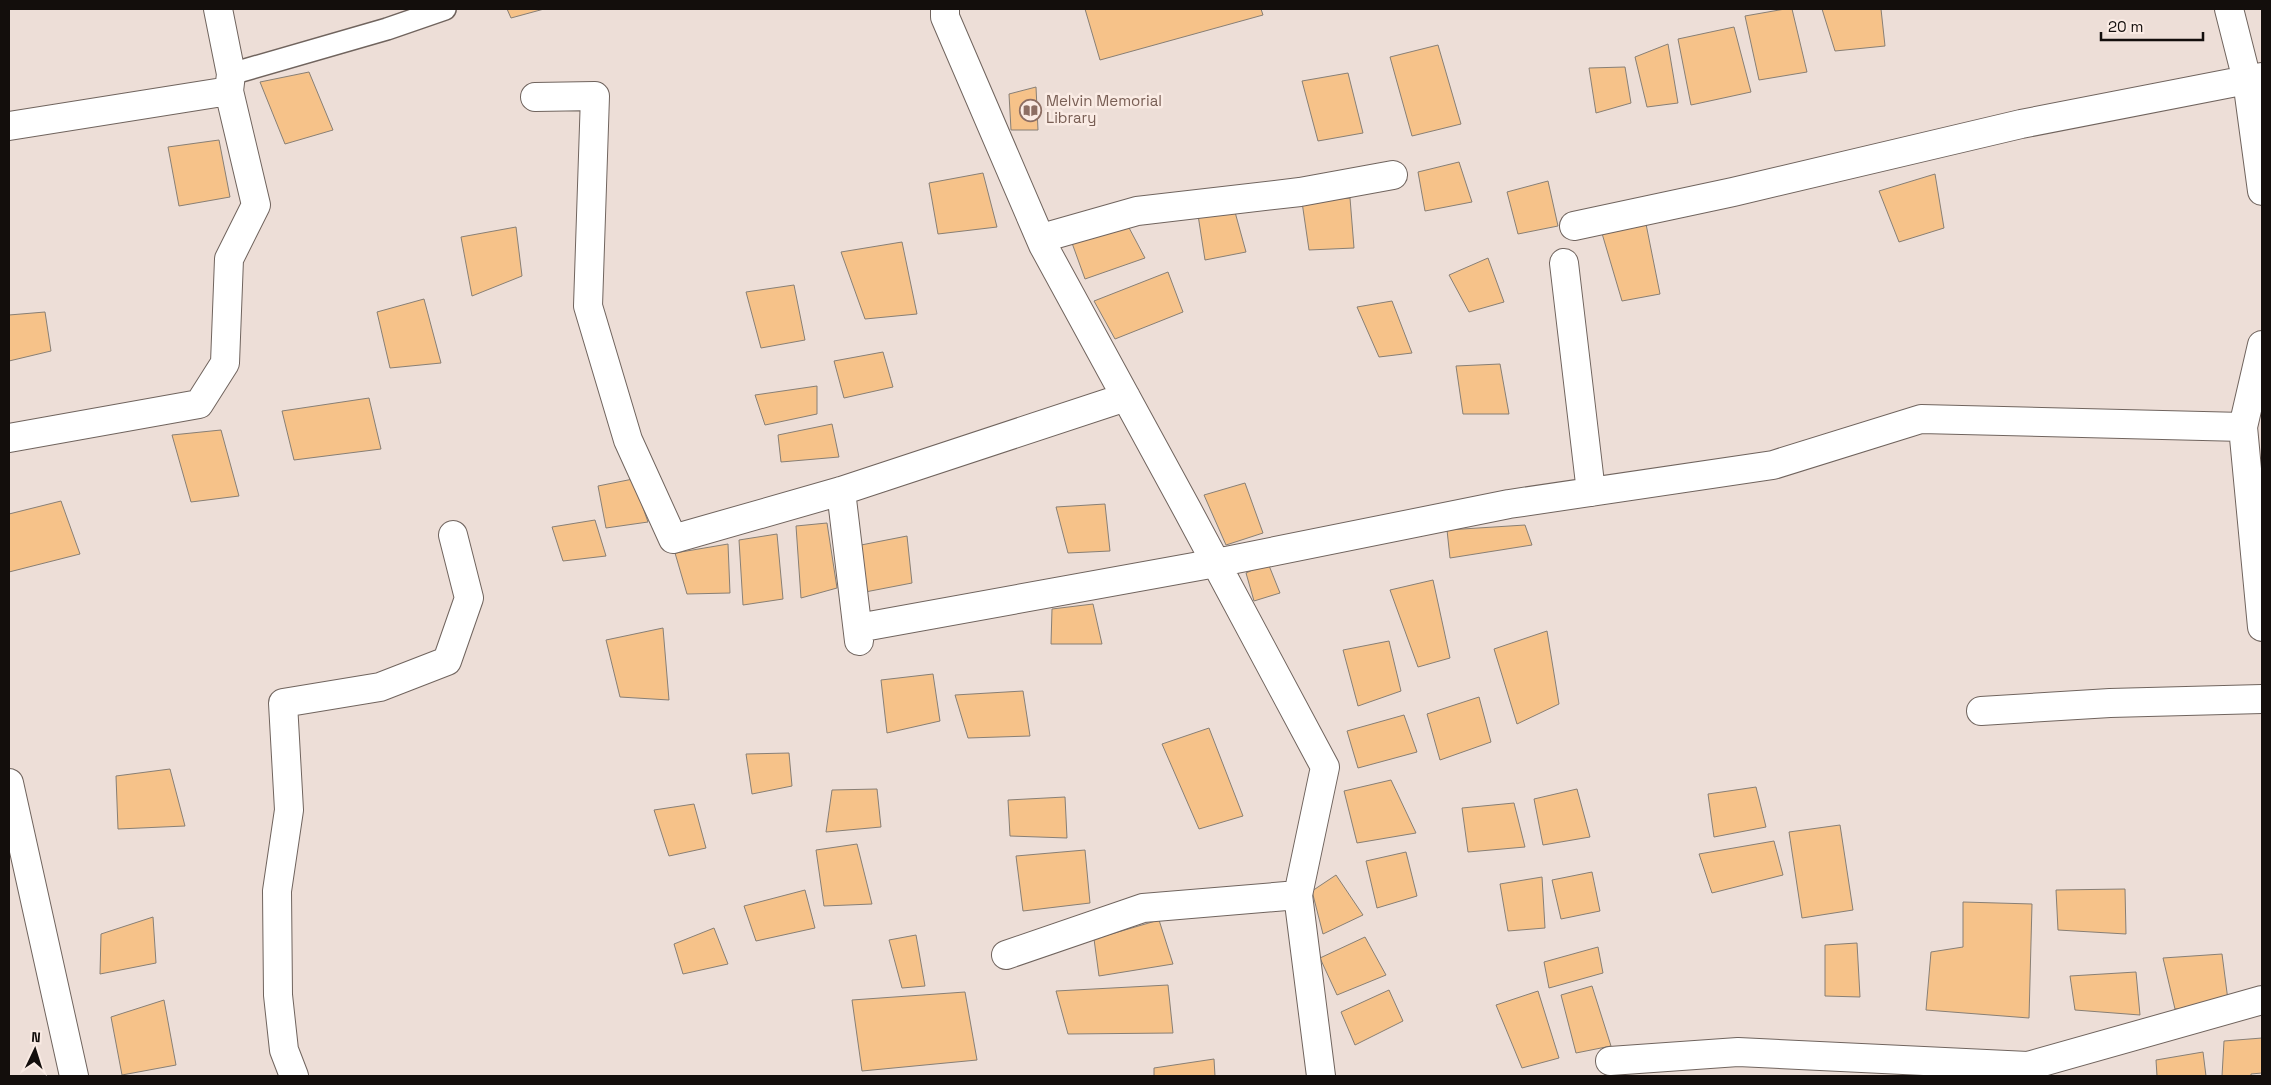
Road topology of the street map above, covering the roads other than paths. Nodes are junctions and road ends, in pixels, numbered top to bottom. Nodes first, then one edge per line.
1 (218, 9) edge
2 (445, 9) edge
3 (944, 9) edge
4 (2229, 9) edge
5 (2255, 78) edge
6 (230, 82) junction
7 (535, 97) dead end
8 (9, 126) edge
9 (1393, 176) dead end
10 (2262, 191) edge
11 (1574, 226) dead end
12 (1042, 238) junction
13 (1564, 263) dead end
14 (2262, 345) edge
15 (1126, 396) junction
16 (2244, 427) junction
17 (9, 438) edge
18 (841, 490) junction
19 (1591, 492) junction
20 (453, 535) dead end
21 (1216, 564) junction
22 (2262, 626) edge
23 (2262, 699) edge
24 (1981, 711) dead end
25 (9, 783) edge
26 (1298, 895) junction
27 (1006, 955) dead end
28 (2262, 1000) edge
29 (1610, 1061) dead end
30 (74, 1076) edge
31 (294, 1076) edge
32 (1321, 1076) edge

1 - 6 street
2 - 6 lane
3 - 12 street
4 - 5 street
5 - 10 street
5 - 11 street
6 - 8 street
6 - 17 street
7 - 18 street
9 - 12 street
12 - 15 street
13 - 19 street
14 - 16 street
15 - 18 street
15 - 21 street
16 - 19 street
16 - 22 street
18 - 21 street
19 - 21 street
20 - 31 street
21 - 26 street
23 - 24 street
25 - 30 street
26 - 27 street
26 - 32 street
28 - 29 street

